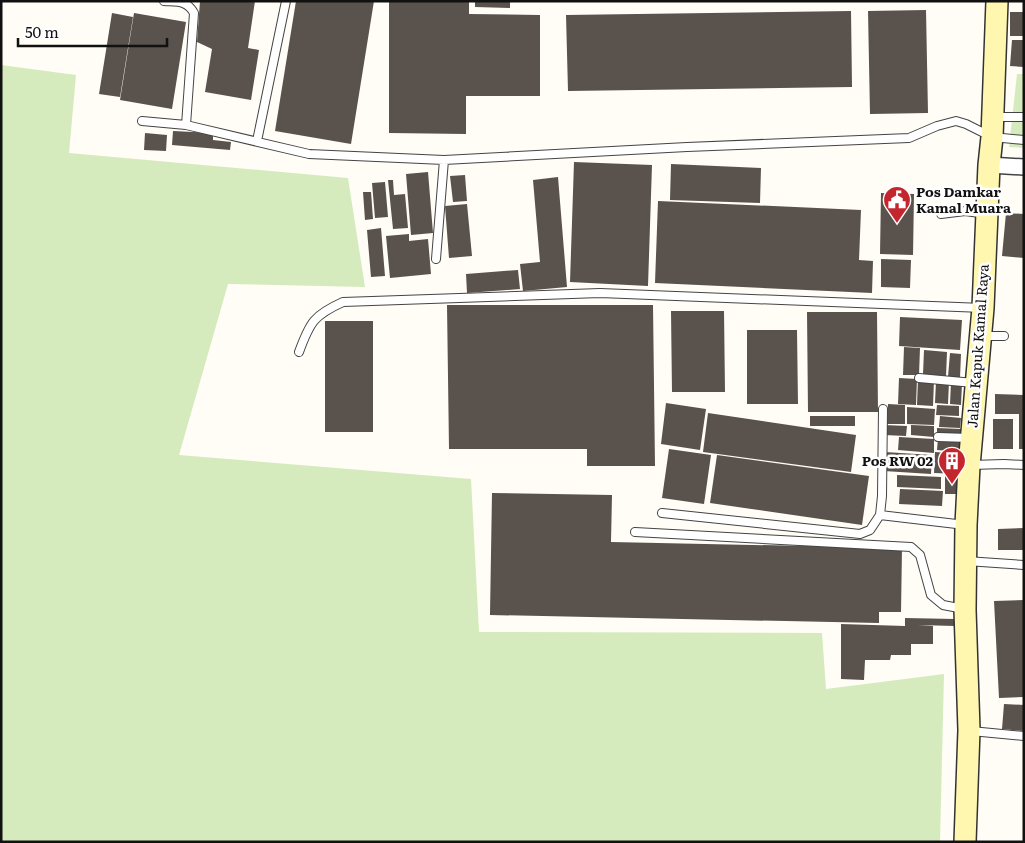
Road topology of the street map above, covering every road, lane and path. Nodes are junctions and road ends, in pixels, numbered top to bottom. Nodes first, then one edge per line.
1 (164, 1) edge
2 (286, 1) edge
3 (997, 1) edge
4 (1024, 117) edge
5 (142, 121) dead end
6 (186, 125) junction
7 (993, 127) junction
8 (1024, 140) edge
9 (257, 142) junction
10 (444, 160) junction
11 (989, 165) junction
12 (1024, 167) edge
13 (942, 214) dead end
14 (987, 214) junction
15 (436, 259) dead end
16 (982, 308) junction
17 (980, 336) junction
18 (1004, 336) dead end
19 (299, 352) dead end
20 (919, 378) dead end
21 (976, 383) junction
22 (882, 409) dead end
23 (938, 437) dead end
24 (972, 439) junction
25 (1024, 465) edge
26 (969, 466) junction
27 (662, 513) dead end
28 (880, 515) junction
29 (966, 525) junction
30 (635, 532) dead end
31 (966, 561) junction
32 (1024, 565) edge
33 (965, 610) junction
34 (969, 730) junction
35 (1024, 736) edge
36 (966, 842) edge

1 - 6 lane
2 - 9 lane
3 - 7 main road, Jalan Kapuk Kamal Raya
4 - 7 lane
5 - 6 lane
6 - 9 lane
7 - 8 lane
7 - 10 lane
7 - 11 main road, Jalan Kapuk Kamal Raya
9 - 10 lane
10 - 15 lane
11 - 12 street
11 - 14 main road, Jalan Kapuk Kamal Raya
13 - 14 lane
14 - 16 main road, Jalan Kapuk Kamal Raya
16 - 17 main road, Jalan Kapuk Kamal Raya
16 - 19 lane
17 - 18 lane
17 - 21 main road, Jalan Kapuk Kamal Raya
20 - 21 lane
21 - 24 main road, Jalan Kapuk Kamal Raya
22 - 28 lane
23 - 24 lane
24 - 26 main road, Jalan Kapuk Kamal Raya
25 - 26 lane
26 - 29 main road, Jalan Kapuk Kamal Raya
27 - 28 lane
28 - 29 lane
29 - 31 main road, Jalan Kapuk Kamal Raya
30 - 33 lane
31 - 32 lane
31 - 33 main road, Jalan Kapuk Kamal Raya
33 - 34 main road, Jalan Kapuk Kamal Raya
34 - 35 lane
34 - 36 main road, Jalan Kapuk Kamal Raya

